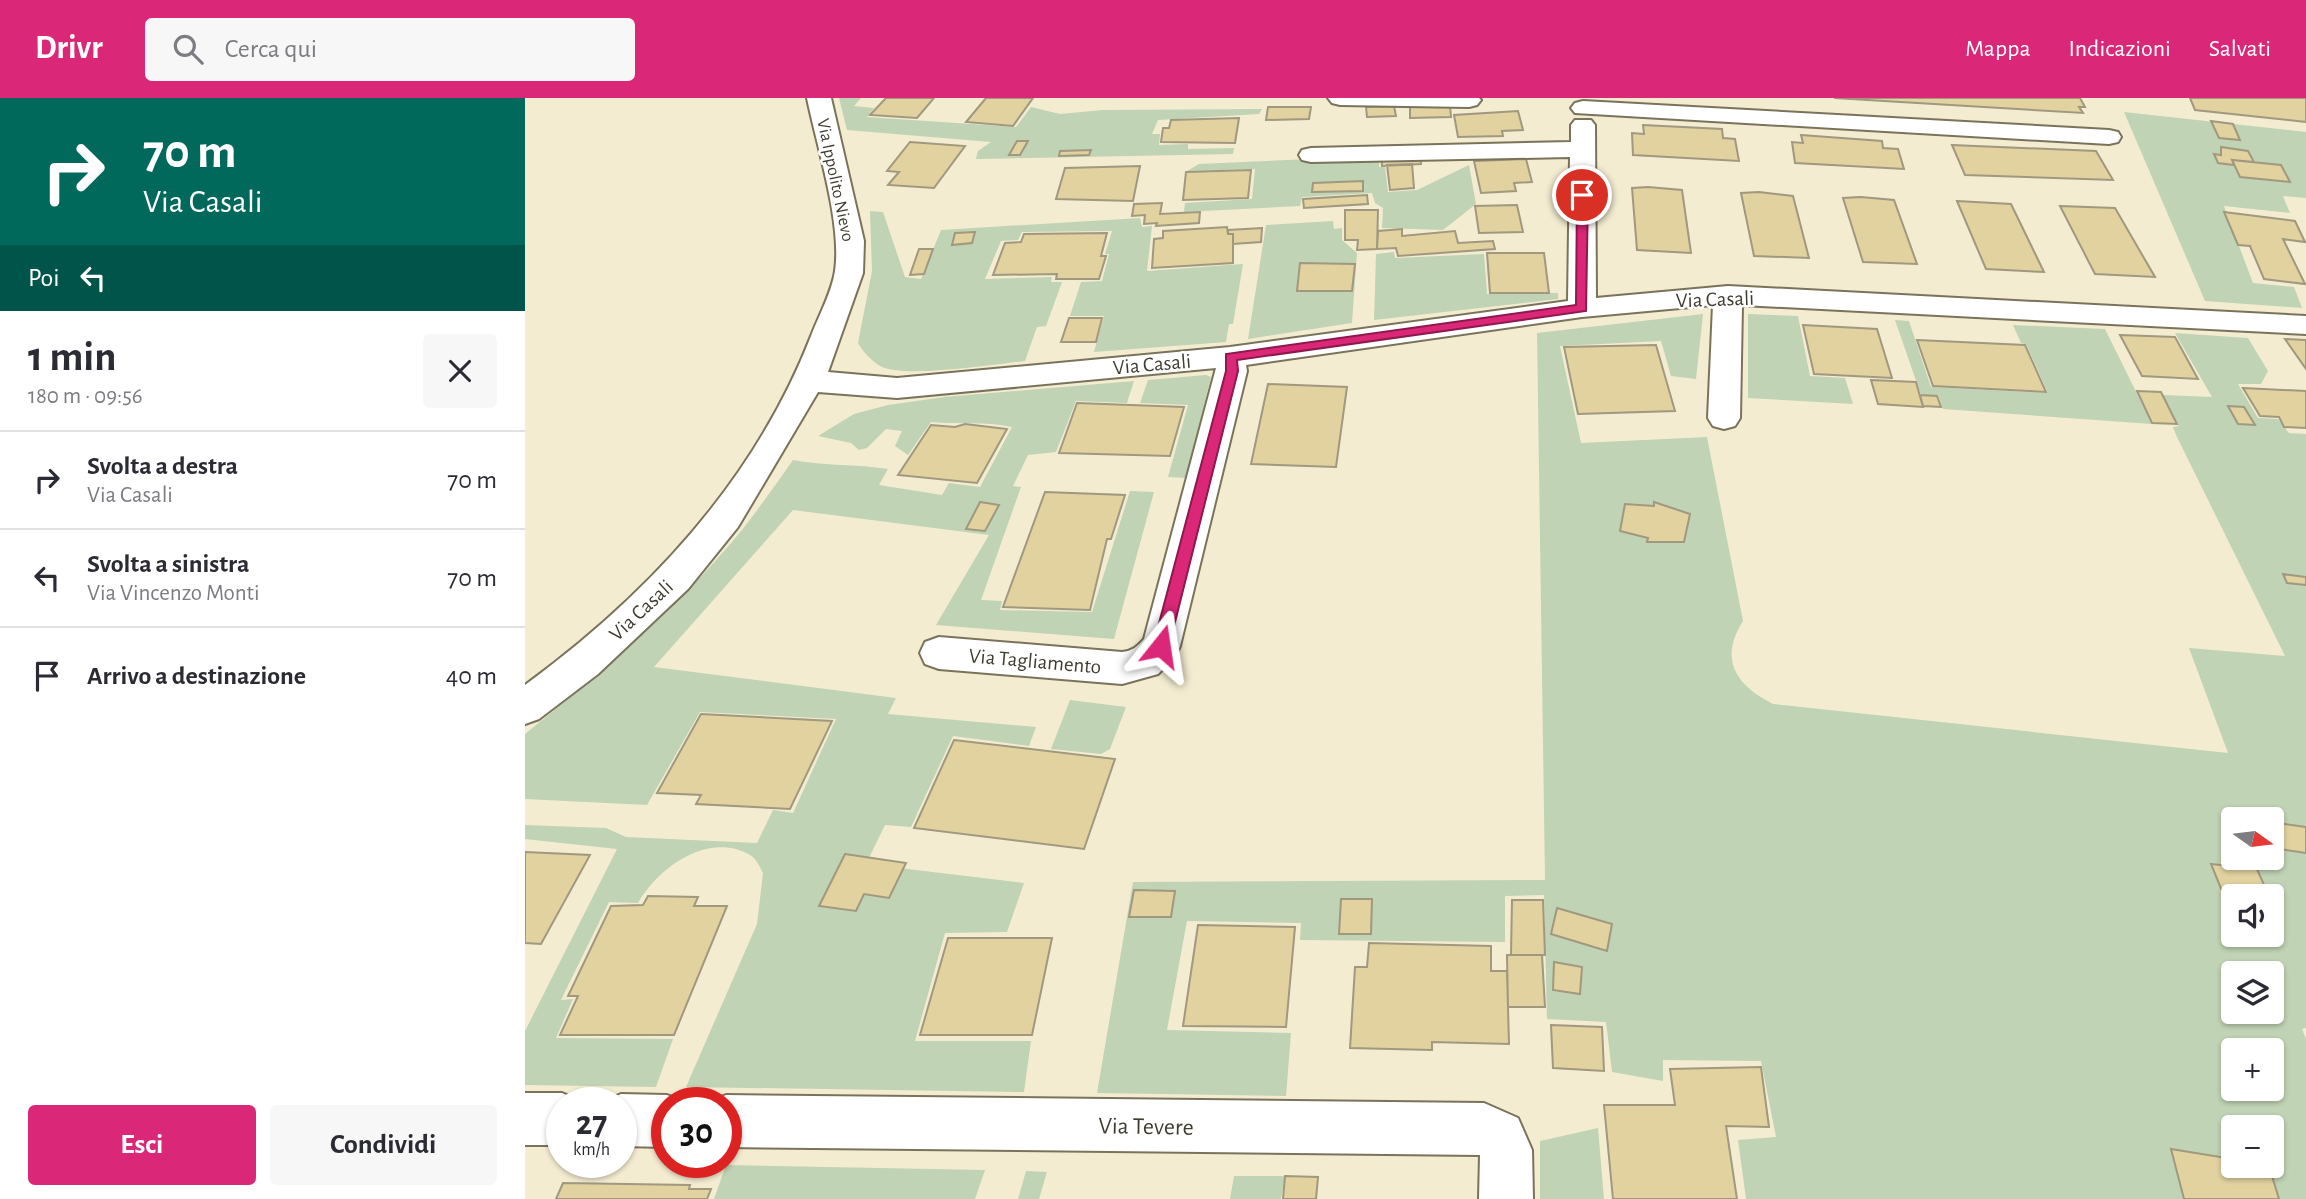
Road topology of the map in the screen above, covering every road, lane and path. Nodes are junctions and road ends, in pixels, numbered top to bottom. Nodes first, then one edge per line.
1 (819, 98) edge
2 (1340, 98) edge
3 (1469, 100) dead end
4 (1583, 103) edge
5 (2109, 137) dead end
6 (1582, 146) junction
7 (1311, 152) dead end
8 (1728, 295) junction
9 (1582, 308) junction
10 (2306, 325) edge
11 (1230, 357) junction
12 (809, 381) junction
13 (1724, 418) dead end
14 (939, 653) dead end
15 (525, 707) edge
16 (525, 1119) edge
17 (546, 1119) edge
18 (742, 1121) edge
19 (1506, 1199) edge

1 - 12 street, Via Ippolito Nievo
2 - 3 street
4 - 5 street
4 - 6 street
6 - 7 street
6 - 9 street
8 - 9 street, Via Casali
8 - 10 street, Via Casali
8 - 13 street
9 - 11 street, Via Casali
11 - 12 street, Via Casali
11 - 14 street, Via Tagliamento
12 - 15 street, Via Casali
16 - 17 street
18 - 19 street, Via Tevere

